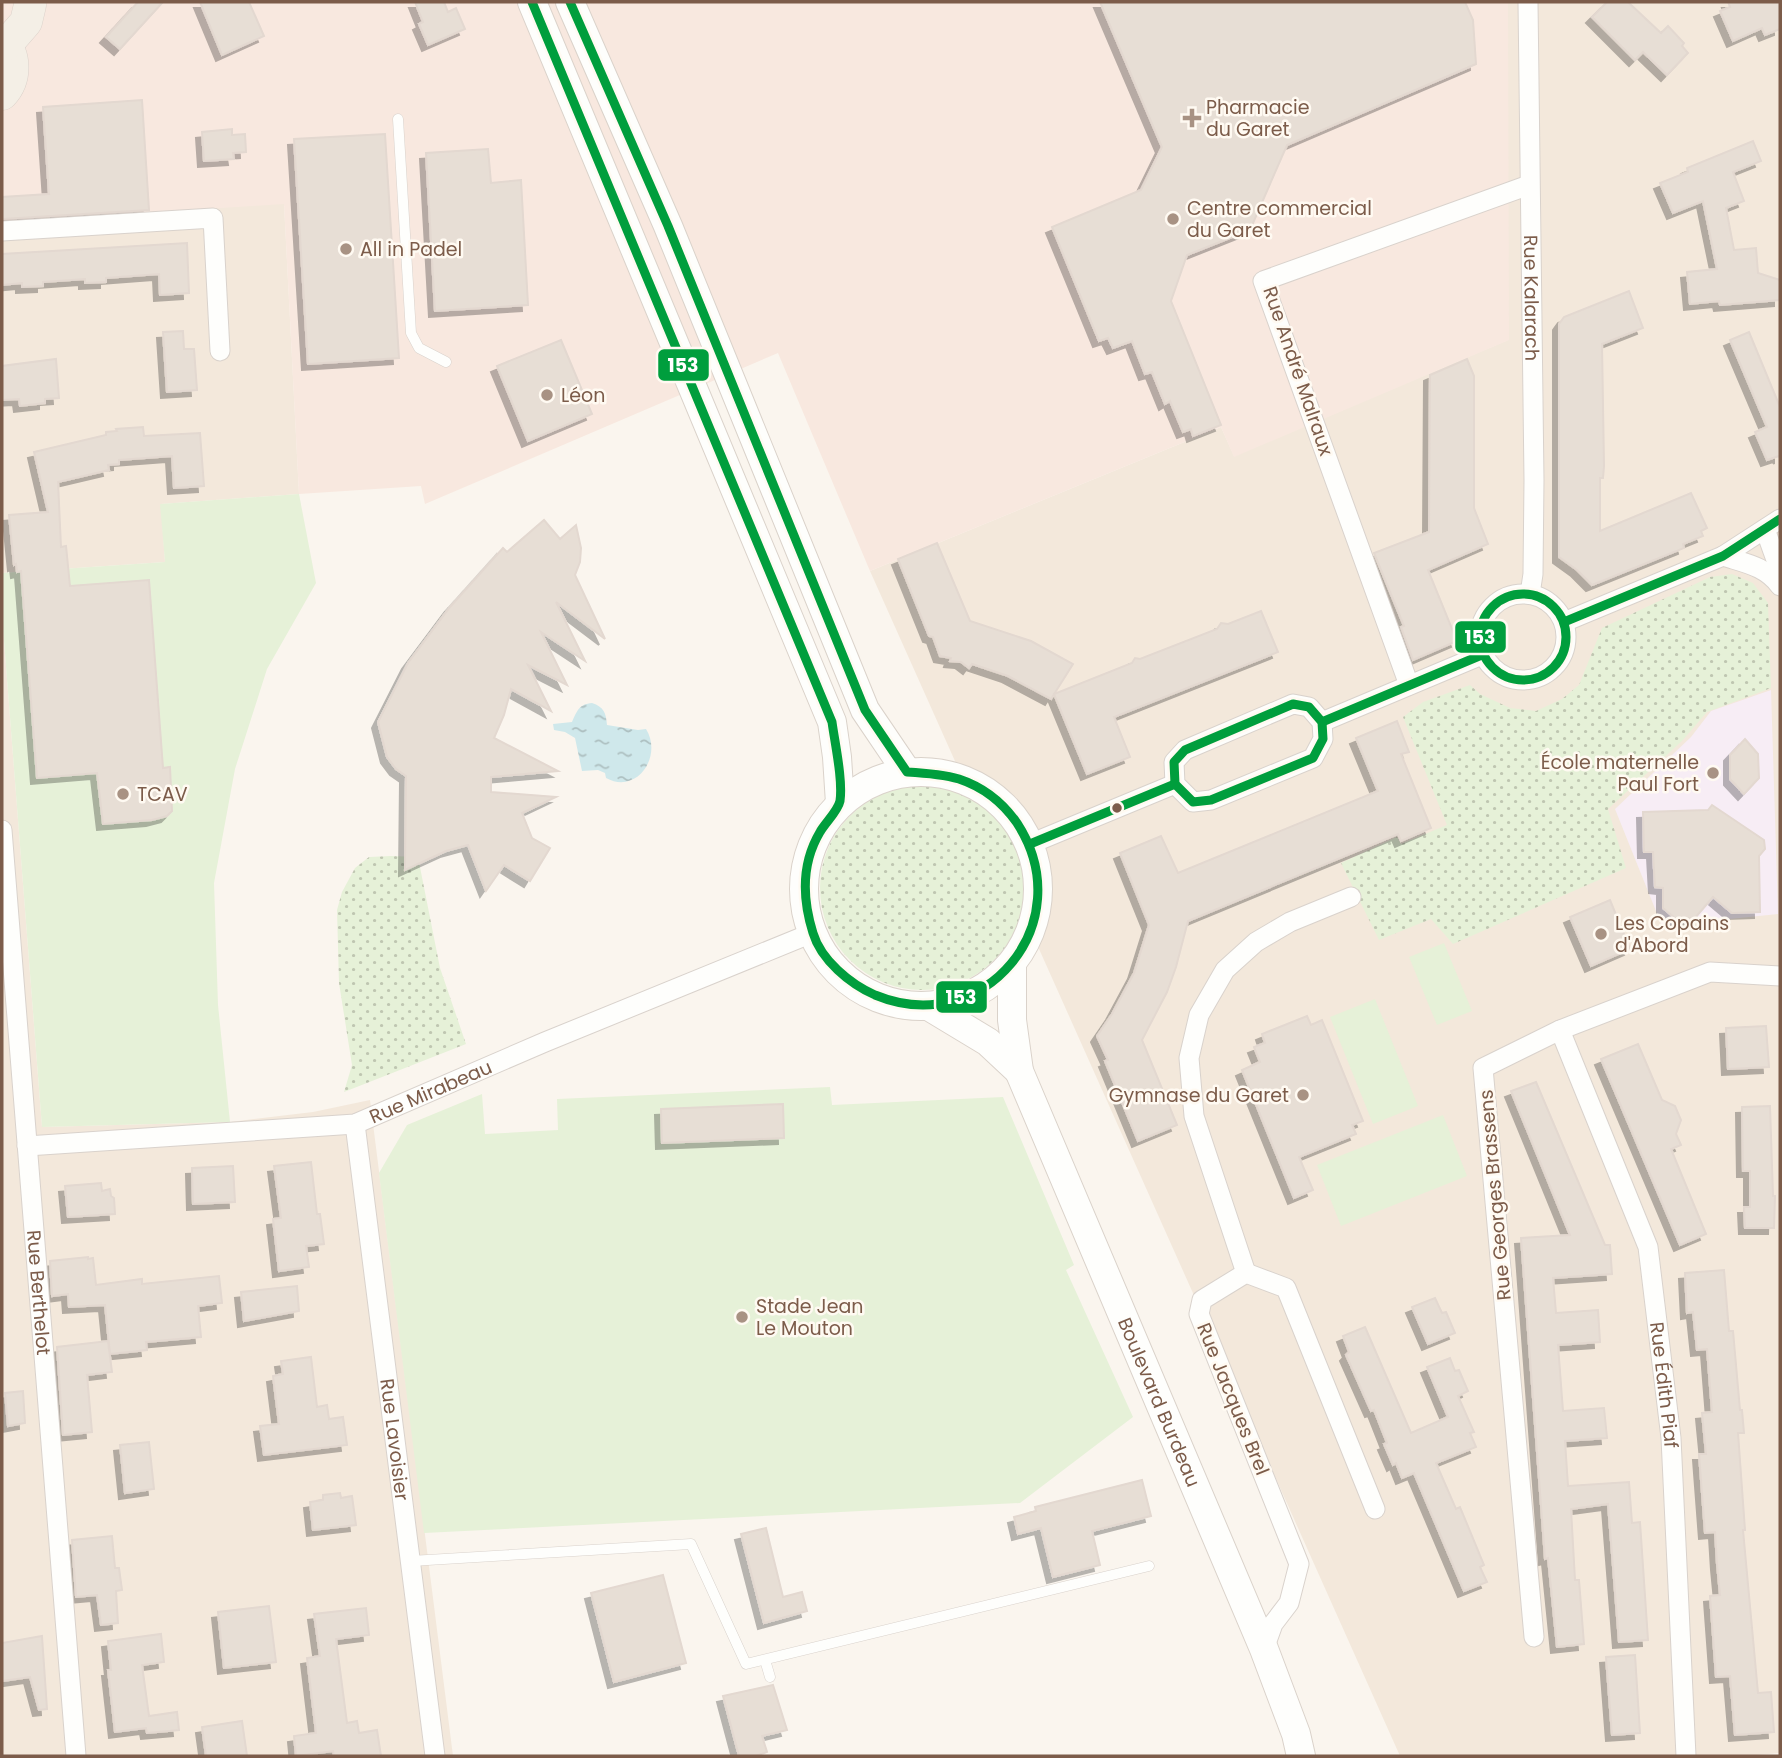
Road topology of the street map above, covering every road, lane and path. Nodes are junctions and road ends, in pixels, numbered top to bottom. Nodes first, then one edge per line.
1 (532, 2) edge
2 (570, 2) edge
3 (1528, 2) edge
4 (32, 3) edge
5 (3, 35) edge
6 (2, 94) edge
7 (398, 119) dead end
8 (1529, 185) junction
9 (2, 231) edge
10 (220, 351) dead end
11 (446, 362) dead end
12 (1773, 524) edge
13 (1723, 556) junction
14 (1780, 571) edge
15 (1780, 586) edge
16 (1530, 594) junction
17 (1564, 622) junction
18 (1484, 654) junction
19 (1409, 685) junction
20 (1322, 722) junction
21 (907, 772) junction
22 (1175, 784) junction
23 (840, 803) junction
24 (2, 830) edge
25 (1030, 844) junction
26 (1351, 897) dead end
27 (812, 933) junction
28 (1012, 965) junction
29 (1780, 975) edge
30 (930, 1007) junction
31 (1560, 1030) junction
32 (1019, 1071) junction
33 (355, 1124) junction
34 (27, 1146) junction
35 (1246, 1273) junction
36 (1376, 1509) dead end
37 (411, 1561) junction
38 (1149, 1566) dead end
39 (1534, 1637) dead end
40 (1264, 1649) junction
41 (765, 1660) junction
42 (770, 1677) dead end
43 (1303, 1749) edge
44 (76, 1756) edge
45 (435, 1756) edge
46 (1686, 1756) edge

1 - 23 main road
2 - 21 main road
3 - 8 street, Rue Kalarach
4 - 5 main road
5 - 6 main road
7 - 11 lane
8 - 16 street, Rue Kalarach
8 - 19 street, Rue André Malraux
9 - 10 street
12 - 13 street
12 - 14 street
13 - 15 street
13 - 17 street
16 - 17 street
16 - 18 street
17 - 18 street
18 - 19 street
19 - 20 street
20 - 22 street
20 - 22 street
21 - 23 main road
21 - 25 main road
22 - 25 street
23 - 27 main road
24 - 34 street, Rue Berthelot
25 - 28 main road
26 - 35 street
27 - 30 main road
27 - 33 street, Rue Mirabeau
28 - 30 main road
28 - 32 main road, Boulevard Burdeau
29 - 31 street, Rue Georges Brassens
30 - 32 main road, Boulevard Burdeau
31 - 39 street, Rue Georges Brassens
31 - 46 street, Rue Édith Piaf
32 - 40 main road, Boulevard Burdeau
33 - 34 street, Rue Mirabeau
33 - 37 street, Rue Lavoisier
34 - 44 street, Rue Berthelot
35 - 36 street
35 - 40 street, Rue Jacques Brel
37 - 41 lane
37 - 45 street, Rue Lavoisier
38 - 41 lane
40 - 43 main road, Boulevard Burdeau
41 - 42 lane

